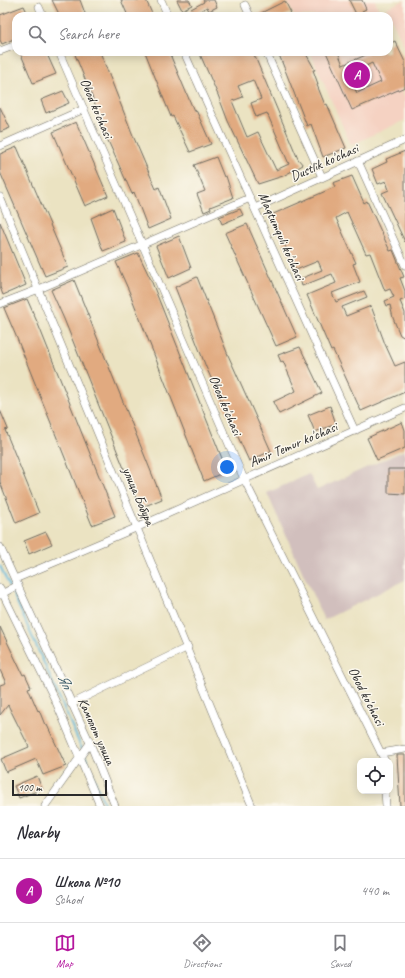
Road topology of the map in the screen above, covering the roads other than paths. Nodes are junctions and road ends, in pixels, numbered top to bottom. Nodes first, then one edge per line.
1 (161, 0) edge
2 (245, 5) dead end
3 (39, 7) dead end
4 (41, 12) edge
5 (166, 12) edge
6 (248, 12) edge
7 (12, 46) edge
8 (0, 51) edge
9 (61, 56) edge
10 (186, 56) edge
11 (268, 56) edge
12 (84, 109) junction
13 (405, 140) edge
14 (0, 146) edge
15 (358, 161) junction
16 (322, 177) junction
17 (0, 197) edge
18 (250, 198) junction
19 (255, 208) junction
20 (142, 244) junction
21 (405, 265) edge
22 (39, 290) junction
23 (0, 304) edge
24 (405, 408) edge
25 (355, 431) junction
26 (244, 479) junction
27 (138, 527) junction
28 (0, 547) edge
29 (16, 584) junction
30 (2, 592) edge
31 (188, 648) junction
32 (71, 704) junction
33 (85, 750) junction
34 (405, 750) edge
35 (381, 753) junction
36 (384, 758) edge
37 (385, 794) edge
38 (45, 806) edge
39 (100, 806) edge
40 (115, 806) edge
41 (252, 806) edge
42 (386, 806) edge

1 - 5 street
2 - 6 street
3 - 4 street
7 - 8 street
9 - 12 street, Obod ko'chasi
10 - 18 street, Maqtumquli ko'chasi
11 - 16 street
12 - 14 street
12 - 20 street, Obod ko'chasi
13 - 15 street, Dustlik ko'chasi
15 - 16 street, Dustlik ko'chasi
15 - 21 street
16 - 19 street, Dustlik ko'chasi
17 - 22 street, улица Бобура
18 - 19 street, Maqtumquli ko'chasi
18 - 20 street
19 - 25 street, Maqtumquli ko'chasi
20 - 22 street
20 - 26 street, Obod ko'chasi
22 - 23 street
22 - 27 street, улица Бобура
24 - 25 street, Amir Temur ko'chasi
25 - 26 street, Amir Temur ko'chasi
26 - 27 street, Amir Temur ko'chasi
26 - 35 street, Obod ko'chasi
27 - 29 street, Amir Temur ko'chasi
27 - 31 street, улица Бобура
28 - 29 street, Камолот улица
29 - 30 street, Amir Temur ko'chasi
29 - 32 street, Камолот улица
30 - 33 street
31 - 32 street
31 - 41 street, улица Бобура
32 - 33 street, Камолот улица
33 - 38 street
33 - 39 street
33 - 40 street, Камолот улица
34 - 35 street
35 - 36 street, Obod ko'chasi
37 - 42 street

